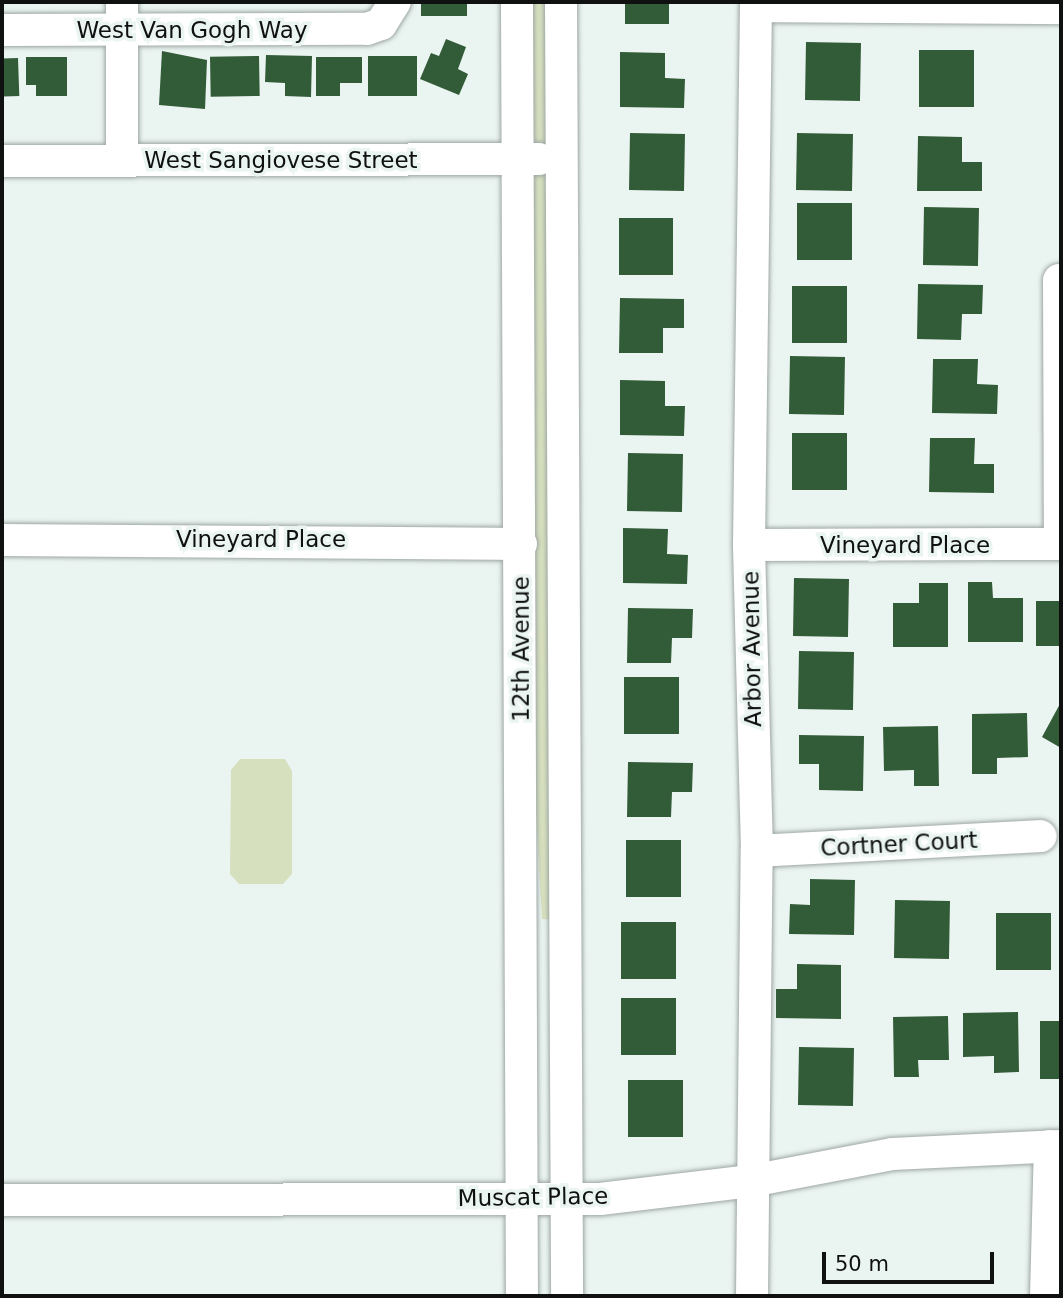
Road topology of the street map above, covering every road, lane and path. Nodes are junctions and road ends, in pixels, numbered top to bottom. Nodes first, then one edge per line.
1 (516, 2) edge
2 (561, 2) edge
3 (756, 4) edge
4 (1061, 8) edge
5 (388, 13) edge
6 (122, 17) edge
7 (1061, 27) edge
8 (2, 30) edge
9 (519, 159) junction
10 (561, 159) junction
11 (2, 161) edge
12 (122, 161) junction
13 (1059, 280) dead end
14 (2, 540) edge
15 (521, 544) junction
16 (1060, 544) edge
17 (749, 545) junction
18 (1041, 836) dead end
19 (757, 850) junction
20 (1056, 1146) edge
21 (751, 1181) junction
22 (522, 1199) junction
23 (567, 1199) junction
24 (2, 1200) edge
25 (522, 1296) edge
26 (567, 1296) edge
27 (752, 1296) edge
28 (1046, 1296) edge

1 - 9 street, 12th Avenue
2 - 10 street, 12th Avenue
3 - 4 street
3 - 17 street, Arbor Avenue
4 - 7 street
5 - 6 street, West Van Gogh Way
6 - 8 street, West Van Gogh Way
6 - 12 street
9 - 10 street, West Sangiovese Street
9 - 12 street, West Sangiovese Street
9 - 15 street, 12th Avenue
10 - 23 street, 12th Avenue
11 - 12 street, West Sangiovese Street
13 - 16 street
14 - 15 street, Vineyard Place
15 - 22 street, 12th Avenue
16 - 17 street, Vineyard Place
17 - 19 street, Arbor Avenue
18 - 19 street, Cortner Court
19 - 21 street, Arbor Avenue
20 - 21 street, Muscat Place
20 - 28 street
21 - 23 street, Muscat Place
21 - 27 street, Arbor Avenue
22 - 23 street, Muscat Place
22 - 24 street, Muscat Place
22 - 25 street, 12th Avenue
23 - 26 street, 12th Avenue

